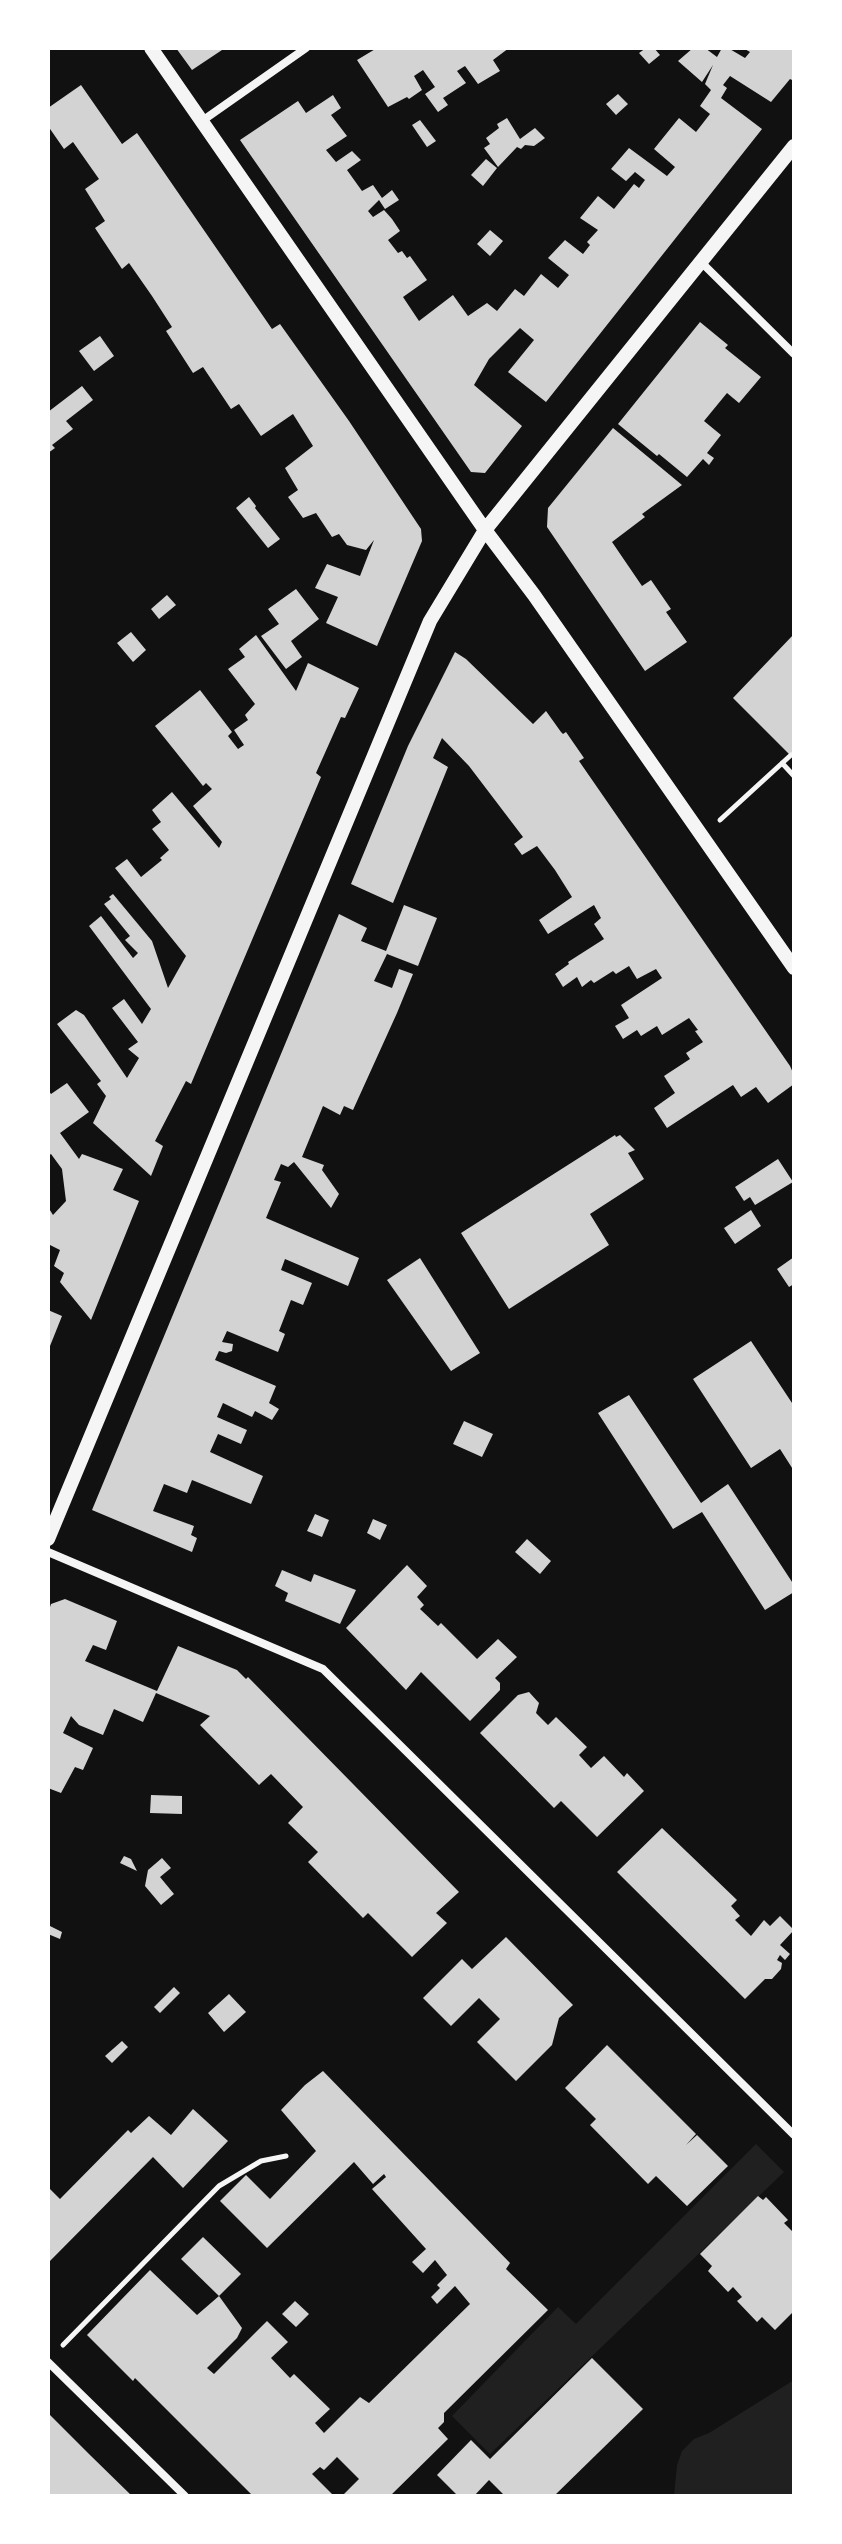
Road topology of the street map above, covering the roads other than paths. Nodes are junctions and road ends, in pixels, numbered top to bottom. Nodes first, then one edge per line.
1 (151, 48) edge
2 (306, 48) edge
3 (202, 121) junction
4 (794, 146) edge
5 (701, 262) junction
6 (794, 354) edge
7 (485, 530) junction
8 (794, 968) edge
9 (48, 1539) edge
10 (48, 1552) edge
11 (794, 2135) edge
12 (48, 2362) edge
13 (185, 2496) edge

1 - 3 street
2 - 3 street
3 - 7 street
4 - 5 street
5 - 6 street
5 - 7 street
7 - 8 street
7 - 9 street
10 - 11 street
12 - 13 street

